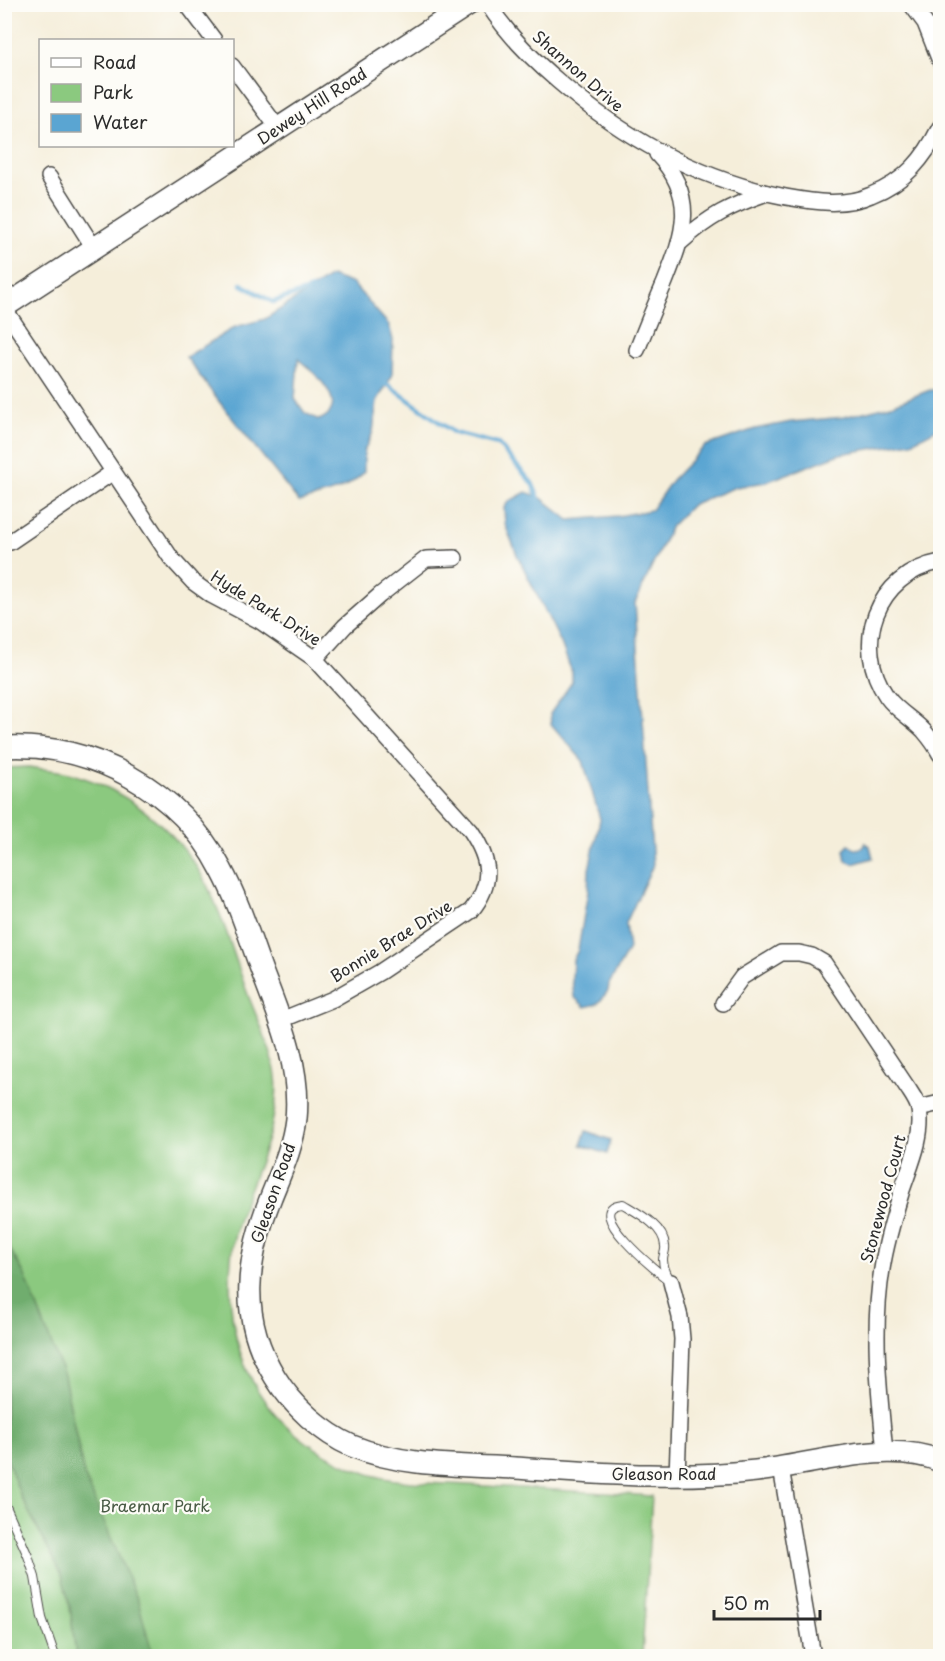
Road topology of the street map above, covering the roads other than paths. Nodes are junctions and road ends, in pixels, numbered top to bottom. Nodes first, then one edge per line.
1 (187, 4) edge
2 (469, 4) edge
3 (488, 4) edge
4 (911, 4) edge
5 (213, 39) edge
6 (940, 61) edge
7 (234, 69) edge
8 (940, 127) edge
9 (278, 128) junction
10 (653, 150) junction
11 (49, 177) dead end
12 (766, 193) junction
13 (681, 242) junction
14 (94, 248) junction
15 (4, 307) edge
16 (637, 350) dead end
17 (113, 472) junction
18 (10, 542) dead end
19 (455, 558) dead end
20 (940, 562) edge
21 (315, 659) junction
22 (4, 747) edge
23 (940, 754) edge
24 (471, 831) joint
25 (723, 1003) dead end
26 (281, 1020) junction
27 (940, 1103) edge
28 (919, 1108) junction
29 (670, 1282) junction
30 (885, 1452) junction
31 (940, 1461) edge
32 (781, 1468) junction
33 (677, 1476) junction
34 (4, 1502) edge
35 (55, 1656) edge
36 (813, 1656) edge

1 - 5 street
2 - 9 street, Dewey Hill Road
3 - 10 street, Shannon Drive
4 - 6 street
7 - 9 street
8 - 12 street, Shannon Drive
9 - 14 street, Dewey Hill Road
10 - 12 street, Shannon Drive
10 - 13 street
11 - 14 street
12 - 13 street
13 - 16 street
14 - 15 street, Dewey Hill Road
15 - 17 street, Hyde Park Drive
17 - 18 street
17 - 21 street, Hyde Park Drive
19 - 21 street
20 - 23 street
21 - 24 street, Hyde Park Drive
22 - 26 street, Gleason Road
24 - 26 street, Bonnie Brae Drive
25 - 28 street
26 - 33 street, Gleason Road
27 - 28 street
28 - 30 street, Stonewood Court
29 - 29 lane
29 - 33 street
30 - 31 street, Gleason Road
30 - 32 street, Gleason Road
32 - 33 street, Gleason Road
32 - 36 street
34 - 35 lane

